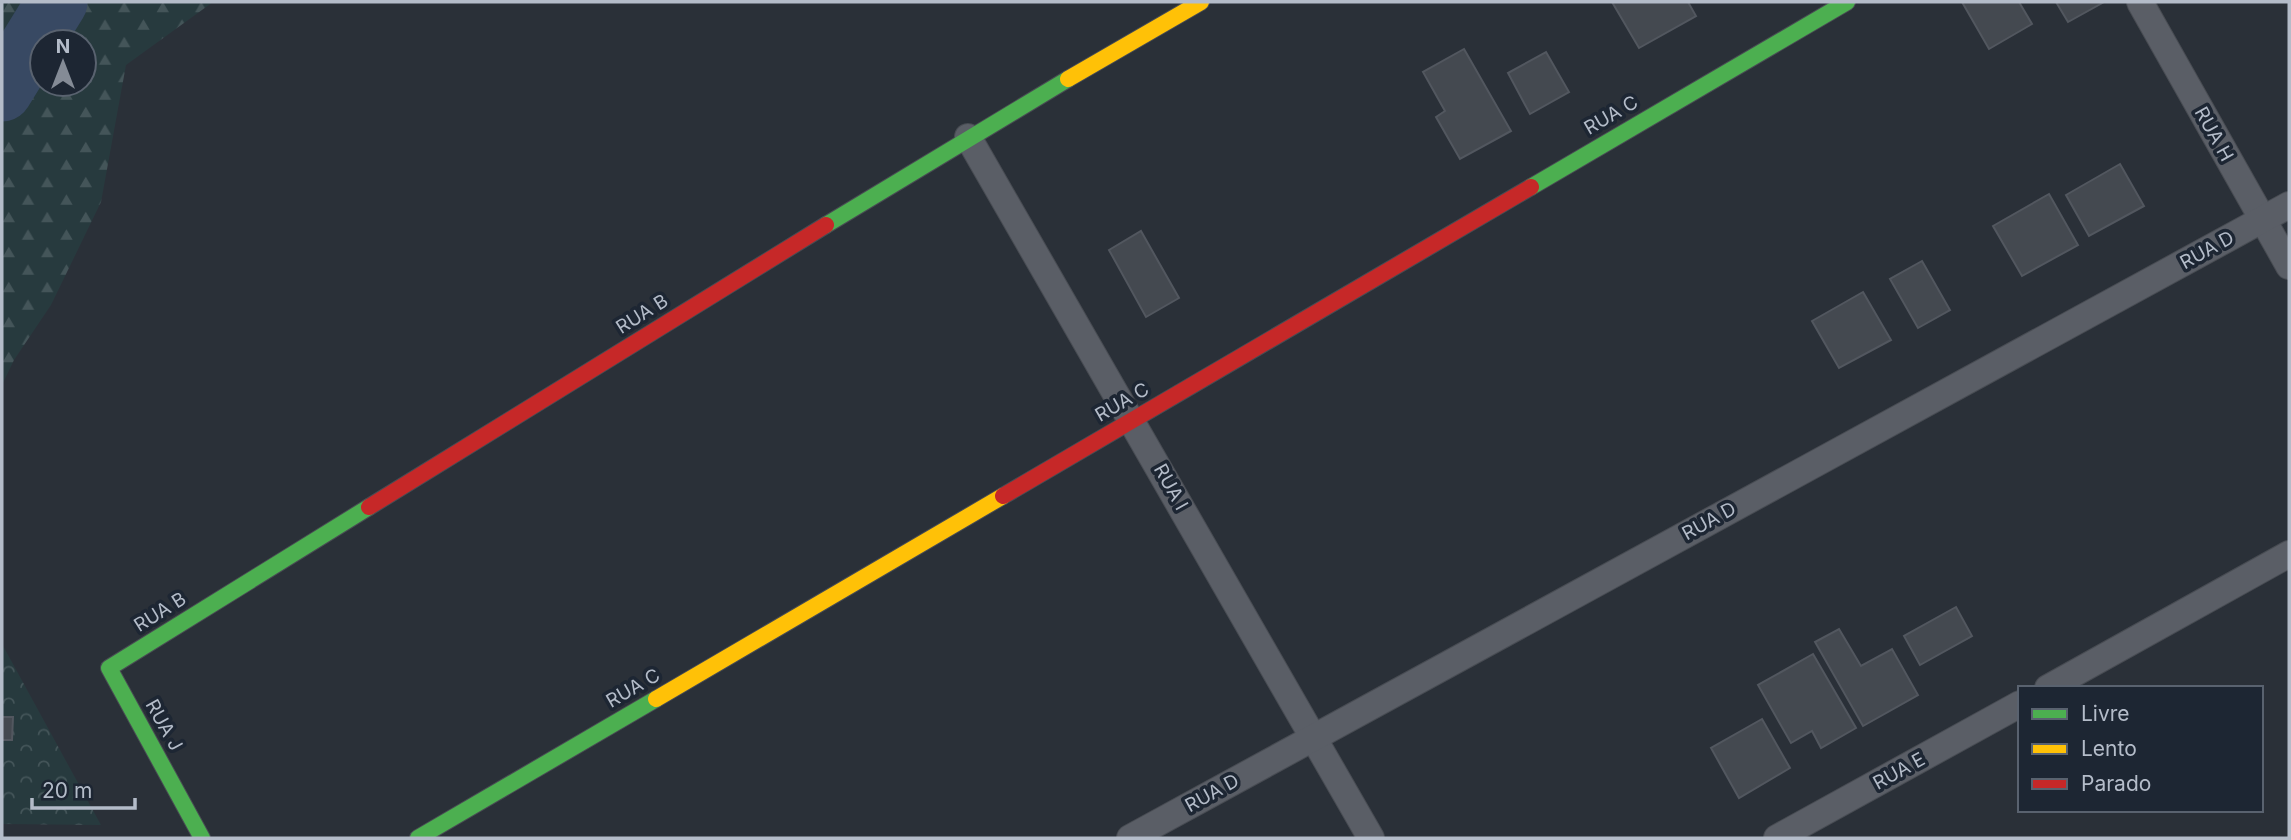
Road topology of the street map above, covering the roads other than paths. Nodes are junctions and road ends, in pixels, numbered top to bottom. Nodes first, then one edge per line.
1 (1201, 2) edge
2 (1847, 2) edge
3 (2140, 2) edge
4 (968, 137) junction
5 (2289, 205) edge
6 (2263, 219) junction
7 (2289, 266) edge
8 (1133, 420) junction
9 (2289, 554) edge
10 (109, 668) joint
11 (2052, 686) edge
12 (2018, 705) edge
13 (1313, 738) junction
14 (202, 838) edge
15 (418, 838) edge
16 (1130, 838) edge
17 (1371, 838) edge
18 (1777, 838) edge

1 - 4 street, RUA B
2 - 8 street, RUA C
3 - 6 street, RUA H
4 - 8 street, RUA I
4 - 10 street, RUA B
5 - 6 street, RUA D
6 - 7 street, RUA H
6 - 13 street, RUA D
8 - 13 street, RUA I
8 - 15 street, RUA C
9 - 11 street
10 - 14 street, RUA J
12 - 18 street, RUA E
13 - 16 street, RUA D
13 - 17 street, RUA I

